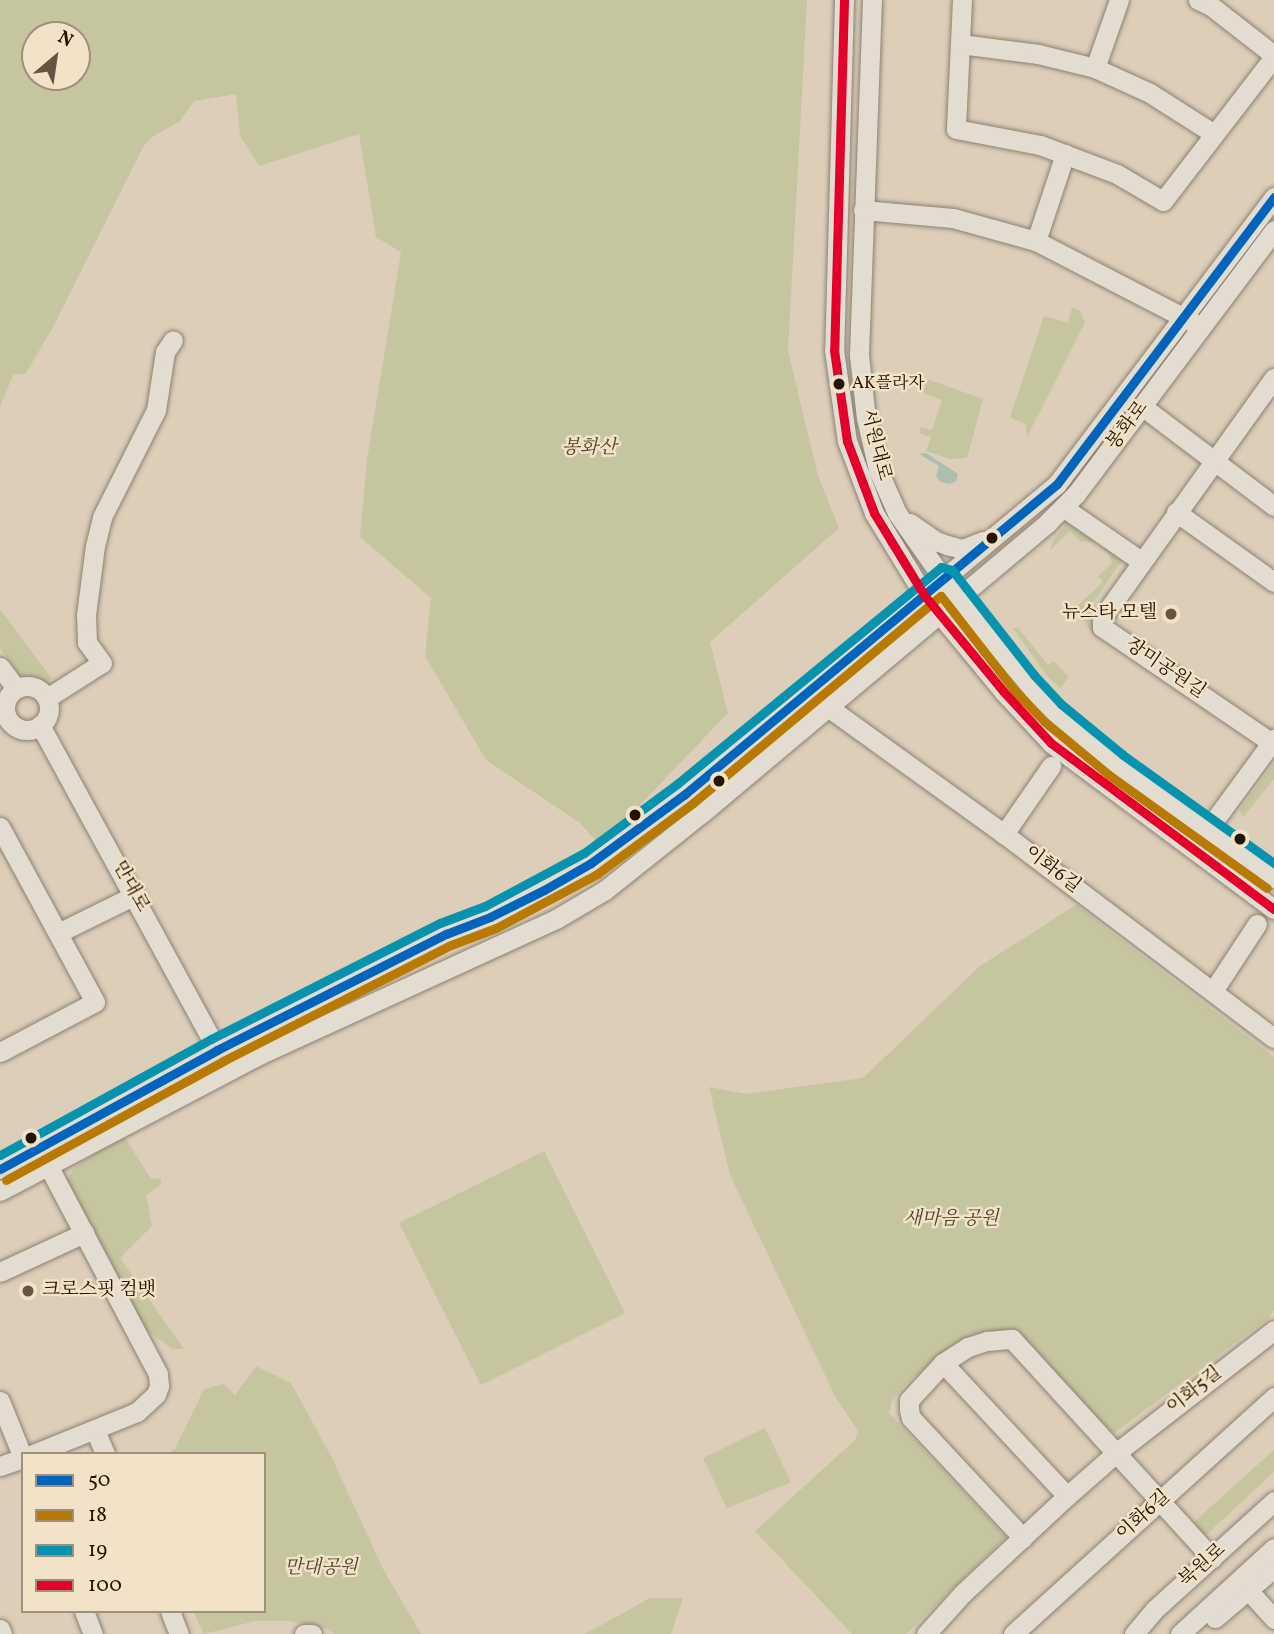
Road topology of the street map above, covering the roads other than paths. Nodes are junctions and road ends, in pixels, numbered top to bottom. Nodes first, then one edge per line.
1 (844, 0) edge
2 (872, 0) edge
3 (962, 0) edge
4 (1119, 0) edge
5 (1198, 0) edge
6 (960, 44) junction
7 (1274, 56) edge
8 (1095, 68) junction
9 (1214, 134) junction
10 (1065, 154) junction
11 (1274, 197) edge
12 (863, 209) junction
13 (1274, 230) edge
14 (1036, 241) junction
15 (1193, 322) junction
16 (173, 340) dead end
17 (1270, 391) edge
18 (1143, 407) junction
19 (1214, 461) junction
20 (1273, 494) edge
21 (1070, 512) dead end
22 (1176, 512) junction
23 (897, 513) junction
24 (1004, 527) junction
25 (1141, 561) junction
26 (943, 579) junction
27 (1274, 582) edge
28 (924, 595) junction
29 (956, 597) junction
30 (938, 613) junction
31 (0, 667) edge
32 (16, 688) junction
33 (47, 698) junction
34 (828, 706) junction
35 (3, 715) edge
36 (40, 725) junction
37 (1273, 741) edge
38 (1051, 766) dead end
39 (685, 794) junction
40 (703, 812) junction
41 (0, 827) edge
42 (1208, 829) junction
43 (1004, 834) junction
44 (1274, 878) edge
45 (135, 895) junction
46 (1274, 909) edge
47 (1257, 924) dead end
48 (58, 933) junction
49 (1213, 991) junction
50 (1274, 1038) edge
51 (217, 1050) junction
52 (0, 1052) edge
53 (228, 1071) junction
54 (48, 1166) junction
55 (0, 1169) edge
56 (0, 1191) edge
57 (84, 1233) junction
58 (0, 1272) edge
59 (1274, 1329) edge
60 (943, 1363) junction
61 (1274, 1397) edge
62 (0, 1401) edge
63 (95, 1430) junction
64 (38, 1452) edge
65 (104, 1452) edge
66 (21, 1453) edge
67 (1116, 1453) junction
68 (21, 1459) edge
69 (0, 1466) edge
70 (1067, 1496) junction
71 (1160, 1501) junction
72 (1274, 1501) edge
73 (1274, 1518) edge
74 (1023, 1538) junction
75 (1274, 1548) edge
76 (1212, 1558) junction
77 (1274, 1568) edge
78 (1249, 1591) junction
79 (85, 1613) edge
80 (171, 1613) edge
81 (1274, 1619) edge
82 (93, 1634) edge
83 (179, 1634) edge
84 (304, 1634) edge
85 (312, 1634) edge
86 (926, 1634) edge
87 (1013, 1634) edge
88 (1134, 1634) edge
89 (1142, 1634) edge
90 (1180, 1634) edge
91 (1195, 1634) edge

1 - 28 street, 서원대로
2 - 12 street, 서원대로
3 - 6 street
4 - 8 street
5 - 7 street
6 - 8 street
6 - 10 street
7 - 9 street
8 - 9 street
9 - 10 street
10 - 14 street
11 - 15 street, 봉화로
12 - 14 street
12 - 23 street, 서원대로
13 - 15 street, 봉화로
14 - 15 street
15 - 18 street, 봉화로
15 - 24 street, 봉화로
16 - 33 street
17 - 19 street, 장미공원길
18 - 19 street
18 - 29 street, 봉화로
19 - 20 street
19 - 22 street, 장미공원길
21 - 25 street
22 - 25 street, 장미공원길
22 - 27 street
23 - 24 street
23 - 26 street, 서원대로
24 - 26 street, 봉화로
25 - 37 street, 장미공원길
26 - 28 street, 봉화로
26 - 29 street, 서원대로
28 - 30 street, 서원대로
28 - 39 street, 봉화로
29 - 30 street, 봉화로
29 - 42 street
30 - 34 street, 봉화로
30 - 46 street
31 - 32 street
32 - 33 street
32 - 35 street
33 - 36 street
34 - 40 street, 봉화로
34 - 43 street, 이화6길
35 - 36 street
36 - 45 street, 만대로
37 - 42 street
38 - 43 street
39 - 40 street
39 - 51 street, 봉화로
40 - 53 street, 봉화로
41 - 48 street
42 - 44 street
43 - 49 street, 이화6길
45 - 48 street
45 - 51 street, 만대로
47 - 49 street
48 - 52 street
49 - 50 street, 이화6길
51 - 53 street, 만대로
51 - 55 street, 봉화로
53 - 54 street, 봉화로
54 - 56 street, 봉화로
54 - 57 street
57 - 58 street
57 - 63 street
59 - 67 street, 이화5길
60 - 67 street
60 - 70 street
60 - 74 street
61 - 71 street, 이화6길
62 - 66 street
63 - 64 street
63 - 65 street
67 - 70 street, 이화5길
67 - 71 street
68 - 69 street
70 - 74 street, 이화5길
71 - 76 street
71 - 87 street, 이화6길
72 - 76 street, 북원로
73 - 89 street, 북원로
74 - 86 street, 이화5길
75 - 90 street, 북원로
76 - 88 street, 북원로
77 - 78 street
78 - 81 street
78 - 91 street
79 - 82 street
80 - 83 street
84 - 85 street

